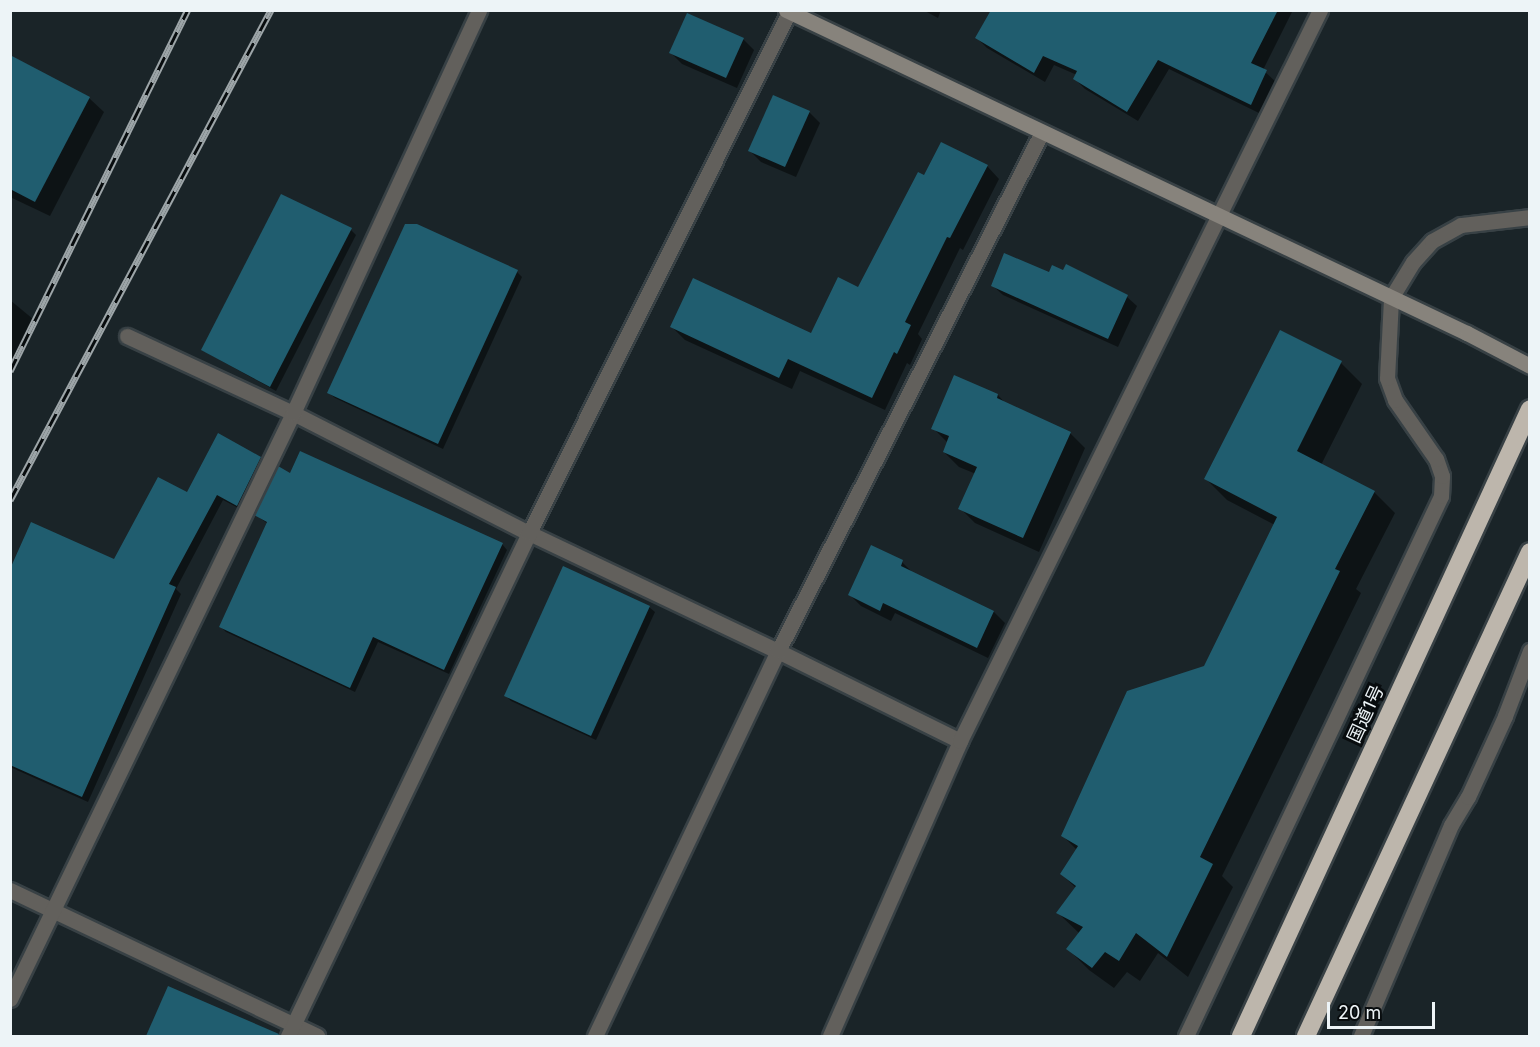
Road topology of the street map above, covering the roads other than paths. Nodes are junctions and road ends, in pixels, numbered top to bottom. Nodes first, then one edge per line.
1 (479, 10) edge
2 (1320, 10) edge
3 (788, 11) edge
4 (1042, 132) junction
5 (1530, 217) edge
6 (1219, 218) junction
7 (1391, 298) junction
8 (127, 336) dead end
9 (1530, 366) edge
10 (1530, 409) edge
11 (293, 413) junction
12 (529, 533) junction
13 (1530, 552) edge
14 (778, 651) junction
15 (1530, 651) edge
16 (960, 741) junction
17 (10, 890) edge
18 (53, 910) junction
19 (10, 999) edge
20 (291, 1030) edge
21 (317, 1036) edge
22 (595, 1036) edge
23 (830, 1036) edge
24 (1186, 1036) edge
25 (1241, 1036) edge
26 (1306, 1036) edge
27 (1361, 1036) edge

1 - 11 street
2 - 6 street
3 - 4 street
3 - 12 street
4 - 6 street
4 - 14 street
5 - 7 street
6 - 7 street
6 - 16 street
7 - 9 street
7 - 24 street
8 - 11 street
10 - 25 highway, 国道1号
11 - 12 street
11 - 18 street
12 - 14 street
12 - 20 street
13 - 26 highway
14 - 16 street
14 - 22 street
15 - 27 street
16 - 23 street
17 - 18 street
18 - 19 street
18 - 20 street
20 - 21 street

